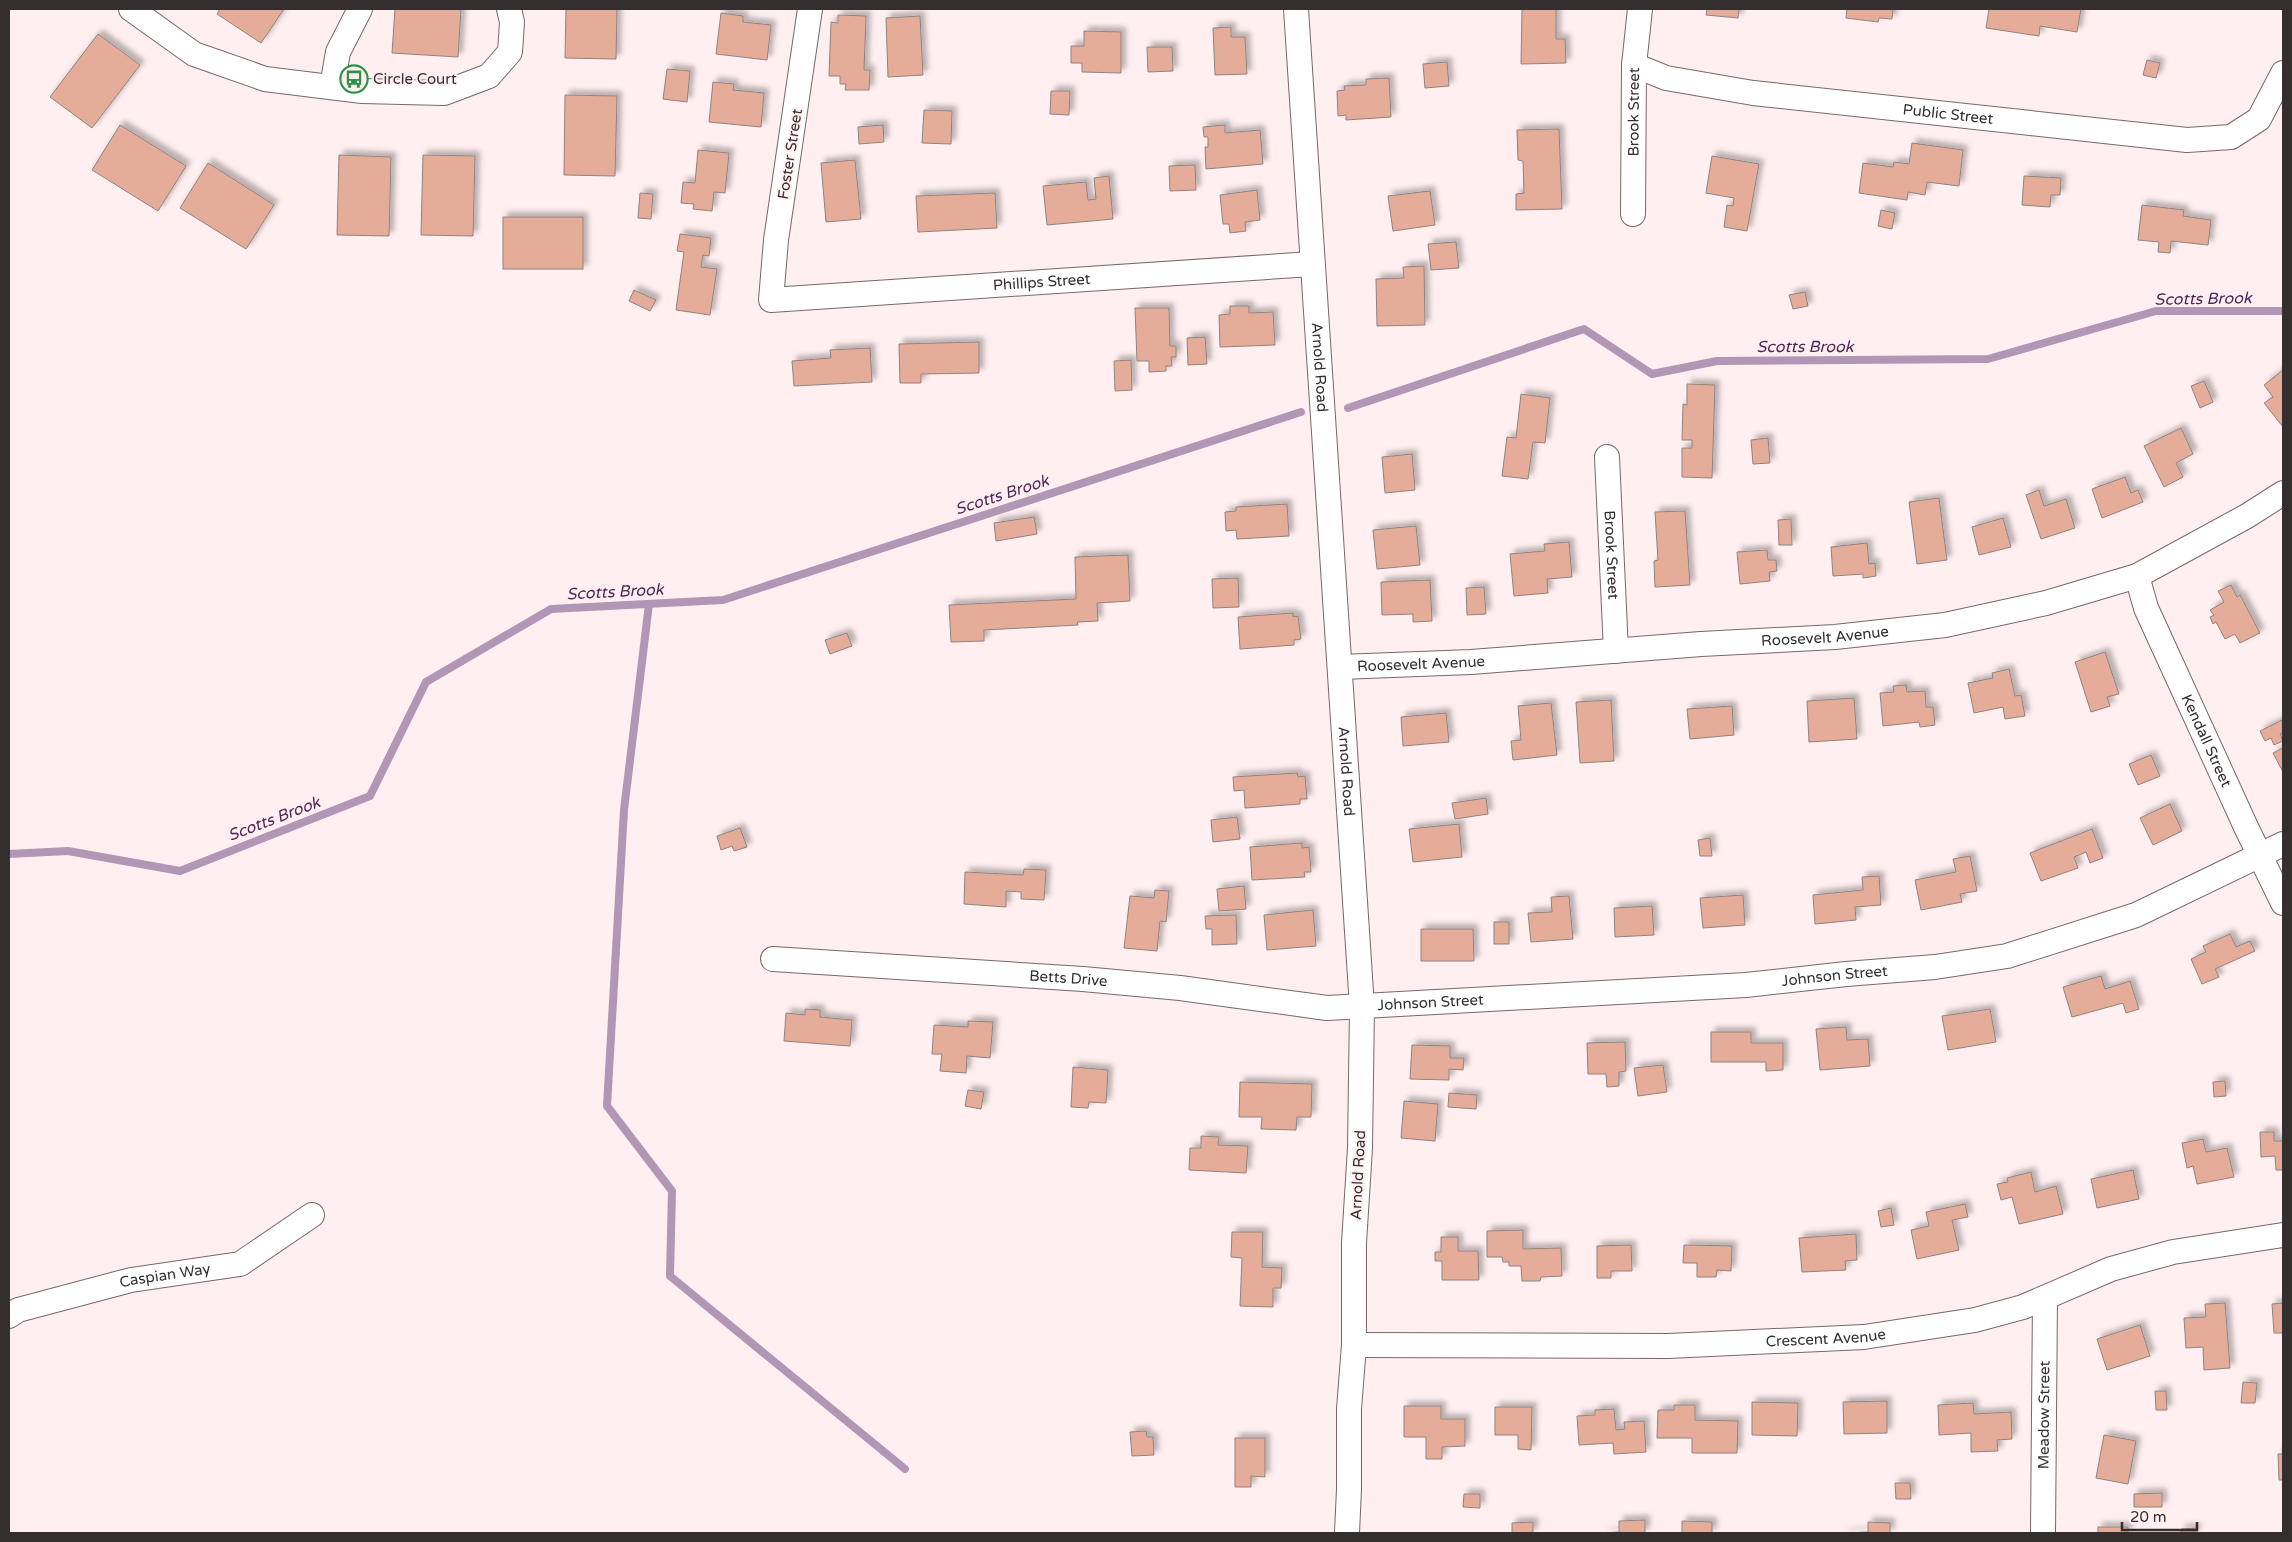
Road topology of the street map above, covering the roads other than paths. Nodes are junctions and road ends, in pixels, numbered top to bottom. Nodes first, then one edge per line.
1 (131, 9) edge
2 (360, 9) edge
3 (509, 9) edge
4 (810, 9) edge
5 (1296, 9) edge
6 (1640, 9) edge
7 (1634, 66) junction
8 (2283, 73) edge
9 (332, 87) junction
10 (1633, 214) dead end
11 (1312, 264) junction
12 (770, 300) joint
13 (1607, 457) dead end
14 (2283, 493) edge
15 (2137, 576) junction
16 (1616, 651) junction
17 (1340, 667) junction
18 (2283, 844) edge
19 (2259, 855) junction
20 (2283, 903) edge
21 (773, 959) dead end
22 (1362, 1007) junction
23 (312, 1215) dead end
24 (2283, 1235) edge
25 (2045, 1298) junction
26 (9, 1316) edge
27 (1354, 1345) junction
28 (1346, 1533) edge
29 (2043, 1533) edge

1 - 9 street
2 - 9 street
3 - 9 street
4 - 12 street, Foster Street
5 - 11 street, Arnold Road
6 - 7 street, Brook Street
7 - 8 street, Public Street
7 - 10 street, Brook Street
11 - 12 street, Phillips Street
11 - 17 street, Arnold Road
13 - 16 street, Brook Street
14 - 15 street, Roosevelt Avenue
15 - 16 street, Roosevelt Avenue
15 - 19 street, Kendall Street
16 - 17 street, Roosevelt Avenue
17 - 22 street, Arnold Road
18 - 19 street, Johnson Street
19 - 20 street, Kendall Street
19 - 22 street, Johnson Street
21 - 22 street, Betts Drive
22 - 27 street, Arnold Road
23 - 26 street, Caspian Way
24 - 25 street, Crescent Avenue
25 - 27 street, Crescent Avenue
25 - 29 street, Meadow Street
27 - 28 street, Arnold Road

